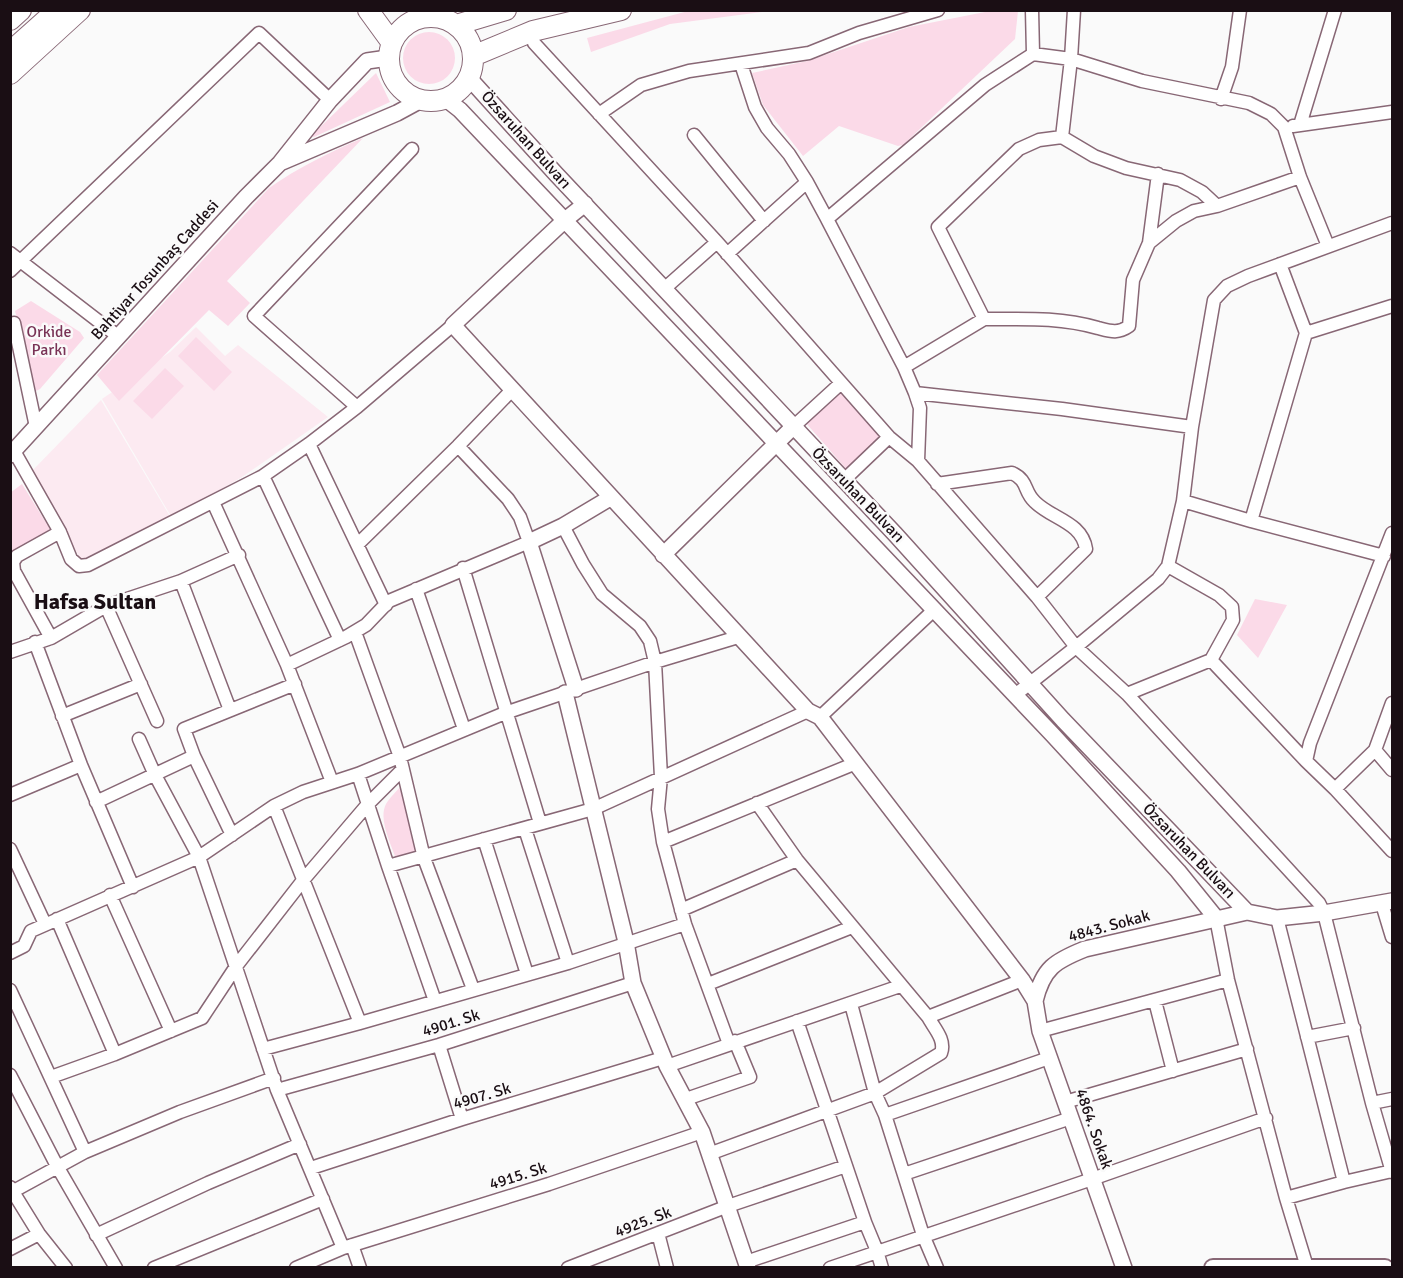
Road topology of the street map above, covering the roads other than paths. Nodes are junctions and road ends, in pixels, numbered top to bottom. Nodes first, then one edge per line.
1 (21, 10) edge
2 (57, 10) edge
3 (80, 10) edge
4 (368, 10) edge
5 (506, 10) edge
6 (621, 10) edge
7 (938, 10) edge
8 (1032, 10) edge
9 (1074, 10) edge
10 (1240, 10) edge
11 (1335, 10) edge
12 (418, 14) edge
13 (10, 20) edge
14 (456, 24) junction
15 (534, 43) dead end
16 (390, 50) junction
17 (10, 52) edge
18 (1033, 54) junction
19 (473, 56) junction
20 (1071, 60) junction
21 (741, 64) junction
22 (10, 74) edge
23 (469, 78) junction
24 (446, 99) junction
25 (1221, 99) junction
26 (330, 100) junction
27 (421, 100) junction
28 (1392, 112) edge
29 (599, 114) junction
30 (1300, 126) junction
31 (1284, 127) junction
32 (694, 135) dead end
33 (1062, 137) junction
34 (412, 149) dead end
35 (279, 163) junction
36 (1158, 174) junction
37 (1300, 177) junction
38 (807, 182) junction
39 (585, 204) junction
40 (1217, 206) junction
41 (827, 219) junction
42 (565, 220) junction
43 (764, 221) junction
44 (1392, 223) edge
45 (717, 242) junction
46 (1149, 243) junction
47 (1328, 246) junction
48 (10, 253) edge
49 (727, 254) junction
50 (21, 262) junction
51 (1280, 264) junction
52 (10, 271) edge
53 (664, 289) junction
54 (1392, 306) edge
55 (984, 319) junction
56 (10, 324) edge
57 (453, 325) junction
58 (1306, 333) junction
59 (119, 337) junction
60 (904, 367) junction
61 (840, 384) junction
62 (511, 391) junction
63 (915, 393) junction
64 (357, 407) junction
65 (793, 426) junction
66 (36, 427) junction
67 (1192, 427) junction
68 (889, 437) junction
69 (776, 443) junction
70 (309, 444) junction
71 (458, 446) junction
72 (12, 453) edge
73 (918, 461) junction
74 (263, 476) junction
75 (844, 480) junction
76 (937, 484) junction
77 (610, 498) junction
78 (1183, 501) junction
79 (213, 502) junction
80 (1251, 521) junction
81 (563, 525) junction
82 (60, 532) junction
83 (1392, 533) edge
84 (529, 542) junction
85 (358, 544) junction
86 (239, 555) junction
87 (663, 555) junction
88 (1384, 556) junction
89 (1168, 566) junction
90 (463, 568) junction
91 (181, 581) junction
92 (416, 589) junction
93 (1037, 597) junction
94 (386, 605) junction
95 (106, 606) junction
96 (935, 609) junction
97 (355, 632) junction
98 (738, 637) junction
99 (51, 638) junction
100 (340, 640) junction
101 (35, 642) junction
102 (1077, 647) junction
103 (10, 652) edge
104 (1211, 660) junction
105 (655, 662) junction
106 (287, 665) junction
107 (1030, 683) junction
108 (141, 684) junction
109 (295, 684) junction
110 (571, 691) junction
111 (1127, 694) junction
112 (1015, 695) junction
113 (1392, 703) edge
114 (230, 710) junction
115 (505, 713) junction
116 (814, 714) junction
117 (62, 716) junction
118 (157, 722) dead end
119 (464, 729) junction
120 (139, 739) dead end
121 (1375, 750) junction
122 (194, 756) junction
123 (1305, 761) junction
124 (401, 763) junction
125 (856, 763) junction
126 (81, 765) junction
127 (1392, 770) edge
128 (358, 774) junction
129 (155, 775) junction
130 (661, 777) junction
131 (332, 782) junction
132 (1335, 789) junction
133 (10, 795) edge
134 (96, 802) junction
135 (757, 803) junction
136 (368, 804) junction
137 (274, 806) junction
138 (593, 809) junction
139 (540, 824) junction
140 (525, 829) junction
141 (232, 835) junction
142 (484, 839) junction
143 (663, 842) junction
144 (10, 849) edge
145 (1392, 851) edge
146 (199, 857) junction
147 (424, 858) junction
148 (797, 860) junction
149 (387, 866) junction
150 (304, 879) junction
151 (133, 887) junction
152 (110, 895) junction
153 (1387, 903) edge
154 (681, 910) junction
155 (1247, 912) junction
156 (1324, 913) junction
157 (1216, 918) junction
158 (1277, 918) junction
159 (57, 919) junction
160 (45, 924) junction
161 (685, 924) junction
162 (852, 927) junction
163 (1392, 937) edge
164 (626, 942) junction
165 (10, 953) edge
166 (568, 963) junction
167 (237, 965) junction
168 (527, 974) junction
169 (1022, 980) junction
170 (1228, 980) junction
171 (633, 983) junction
172 (708, 984) junction
173 (900, 986) junction
174 (473, 989) junction
175 (10, 990) edge
176 (1035, 1000) junction
177 (1155, 1000) junction
178 (435, 1001) junction
179 (851, 1004) junction
180 (928, 1017) junction
181 (797, 1021) junction
182 (360, 1023) junction
183 (1354, 1028) junction
184 (171, 1031) junction
185 (1040, 1031) junction
186 (1307, 1037) junction
187 (732, 1043) junction
188 (439, 1045) junction
189 (263, 1049) junction
190 (1247, 1049) junction
191 (115, 1054) junction
192 (1049, 1058) junction
193 (665, 1062) junction
194 (1173, 1071) junction
195 (10, 1075) edge
196 (51, 1077) junction
197 (275, 1084) junction
198 (875, 1093) junction
199 (686, 1099) junction
200 (1392, 1099) edge
201 (1065, 1102) junction
202 (1372, 1103) junction
203 (827, 1111) junction
204 (885, 1115) junction
205 (1071, 1118) junction
206 (1266, 1118) junction
207 (462, 1119) junction
208 (702, 1132) junction
209 (300, 1143) junction
210 (85, 1152) junction
211 (709, 1154) junction
212 (57, 1166) junction
213 (846, 1166) junction
214 (311, 1168) junction
215 (1392, 1171) edge
216 (904, 1174) junction
217 (1092, 1179) junction
218 (1344, 1182) junction
219 (11, 1191) edge
220 (1286, 1198) junction
221 (323, 1199) junction
222 (728, 1206) junction
223 (865, 1222) junction
224 (658, 1233) junction
225 (39, 1234) junction
226 (96, 1235) junction
227 (923, 1235) junction
228 (348, 1246) junction
229 (10, 1249) edge
230 (877, 1251) junction
231 (747, 1265) edge
232 (575, 1266) edge
233 (1307, 1267) edge
234 (66, 1268) edge
235 (116, 1268) edge
236 (154, 1268) edge
237 (296, 1268) edge
238 (360, 1268) edge
239 (666, 1268) edge
240 (830, 1268) edge
241 (882, 1268) edge
242 (937, 1268) edge
243 (1124, 1268) edge
244 (1213, 1268) edge
245 (1385, 1268) edge

1 - 13 main road
2 - 17 main road
3 - 22 main road
4 - 16 main road
5 - 14 main road
6 - 19 main road
7 - 21 street
8 - 18 street
9 - 20 street
10 - 25 street
11 - 30 street
12 - 14 main road
12 - 16 main road
14 - 19 main road
15 - 29 street
16 - 26 street, Bahtiyar Tosunbaş Caddesi
16 - 27 main road
18 - 20 street
18 - 41 street
19 - 23 main road
20 - 25 street
20 - 33 street
21 - 29 street
21 - 38 street
23 - 24 main road
23 - 39 street, Özsaruhan Bulvarı
24 - 27 main road
24 - 42 street, Özsaruhan Bulvarı
25 - 31 street
26 - 35 street, Bahtiyar Tosunbaş Caddesi
26 - 50 street
27 - 35 street, Bahtiyar Tosunbaş Caddesi
28 - 30 street
29 - 45 street
30 - 31 street
31 - 37 street
32 - 43 street
33 - 36 street
33 - 55 street
34 - 64 street
35 - 59 street, Bahtiyar Tosunbaş Caddesi
36 - 40 street
36 - 46 street
37 - 40 street
37 - 47 street
38 - 41 street
38 - 43 street
39 - 42 street
39 - 53 street, Özsaruhan Bulvarı
40 - 46 street
41 - 60 street
42 - 57 street
42 - 69 street, Özsaruhan Bulvarı
43 - 49 street
44 - 47 street
45 - 49 street
45 - 53 street
46 - 55 street
47 - 51 street
48 - 50 street
49 - 61 street
50 - 52 street
50 - 59 street
51 - 58 street
51 - 67 street
53 - 65 street, Özsaruhan Bulvarı
54 - 58 street
55 - 60 street
56 - 66 street
57 - 62 street
57 - 64 street
58 - 80 street
59 - 66 street, Bahtiyar Tosunbaş Caddesi
60 - 63 street
61 - 65 street
61 - 68 street
62 - 71 street
62 - 77 street
63 - 67 street
63 - 73 street
64 - 70 street
65 - 69 street
65 - 75 street, Özsaruhan Bulvarı
66 - 72 street, Bahtiyar Tosunbaş Caddesi
67 - 78 street
68 - 73 street
68 - 75 street
69 - 87 street
69 - 96 street, Özsaruhan Bulvarı
70 - 74 street
70 - 85 street
71 - 84 street
71 - 85 street
72 - 82 street
73 - 76 street
74 - 79 street
74 - 100 street
75 - 107 street, Özsaruhan Bulvarı
76 - 93 street
76 - 93 street
77 - 81 street
77 - 87 street
78 - 80 street
78 - 89 street
79 - 82 street
79 - 86 street
80 - 88 street
81 - 84 street
81 - 105 street
82 - 99 street
83 - 88 street
84 - 90 street
84 - 110 street
85 - 94 street
86 - 91 street
86 - 106 street
87 - 98 street
88 - 123 street
89 - 102 street
89 - 104 street
90 - 92 street
90 - 115 street
91 - 95 street
91 - 114 street
92 - 94 street
92 - 119 street
93 - 102 street
94 - 97 street
95 - 99 street
95 - 108 street
96 - 112 street, Özsaruhan Bulvarı
96 - 116 street
97 - 100 street
97 - 124 street
98 - 105 street
98 - 116 street
99 - 101 street
100 - 106 street
101 - 103 street
101 - 117 street
102 - 107 street
102 - 111 street
104 - 111 street
104 - 123 street
105 - 110 street
105 - 130 street
106 - 109 street
107 - 112 street
107 - 155 street, Özsaruhan Bulvarı
108 - 117 street
108 - 118 street
109 - 114 street
109 - 131 street
110 - 115 street
110 - 138 street
111 - 156 street
112 - 157 street, Özsaruhan Bulvarı
113 - 121 street
114 - 122 street
115 - 119 street
115 - 139 street
116 - 125 street
116 - 130 street
117 - 126 street
119 - 124 street
120 - 129 street
121 - 127 street
121 - 132 street
122 - 129 street
122 - 141 street
123 - 132 street
124 - 128 street
124 - 136 street
124 - 147 street
125 - 135 street
125 - 169 street
126 - 133 street
126 - 134 street
128 - 131 street
128 - 136 street
129 - 134 street
129 - 146 street
130 - 138 street
130 - 143 street
131 - 137 street
132 - 145 street
134 - 151 street
135 - 143 street
135 - 148 street
136 - 149 street
136 - 150 street
137 - 141 street
137 - 150 street
138 - 139 street
138 - 164 street
139 - 140 street
140 - 142 street
140 - 166 street
141 - 146 street
142 - 147 street
142 - 168 street
143 - 154 street
144 - 160 street
146 - 151 street
146 - 167 street
147 - 149 street
147 - 174 street
148 - 154 street
148 - 162 street
149 - 178 street
150 - 167 street
150 - 182 street
151 - 152 street
152 - 159 street
152 - 184 street
153 - 156 street
153 - 163 street
154 - 161 street
155 - 157 street, 4843. Sokak
155 - 158 street
156 - 158 street
156 - 183 street
157 - 170 street
157 - 176 street, 4843. Sokak
158 - 186 street
159 - 160 street
159 - 191 street
160 - 165 street
161 - 164 street
161 - 172 street
162 - 172 street
162 - 173 street
164 - 166 street
164 - 171 street
166 - 168 street
167 - 184 street
167 - 189 street
168 - 174 street
169 - 176 street
169 - 180 street
170 - 177 street
170 - 190 street
171 - 188 street, 4901. Sk
171 - 193 street
172 - 187 street
173 - 179 street, 4907. Sk
173 - 180 street
174 - 178 street
175 - 196 street
176 - 185 street, 4864. Sokak
177 - 185 street
177 - 194 street
178 - 182 street
179 - 181 street, 4907. Sk
179 - 198 street
180 - 198 street
181 - 187 street, 4907. Sk
181 - 203 street
182 - 189 street
183 - 186 street
183 - 202 street
184 - 191 street
185 - 192 street, 4864. Sokak
186 - 218 street
187 - 193 street, 4907. Sk
187 - 199 street
188 - 197 street, 4901. Sk
188 - 207 street
189 - 197 street
190 - 194 street
190 - 206 street
191 - 196 street
192 - 201 street, 4864. Sokak
192 - 204 street
193 - 199 street
193 - 207 street, 4907. Sk
194 - 201 street
195 - 212 street
196 - 210 street
197 - 209 street
197 - 210 street, 4901. Sk
198 - 203 street
198 - 204 street
199 - 208 street
200 - 202 street
201 - 205 street, 4864. Sokak
202 - 215 street
203 - 211 street
203 - 213 street
204 - 216 street
205 - 216 street
205 - 217 street, 4864. Sokak
206 - 217 street
206 - 220 street
207 - 214 street, 4907. Sk
208 - 211 street
208 - 228 street, 4915. Sk
209 - 214 street
209 - 226 street
210 - 212 street, 4901. Sk
211 - 222 street
212 - 219 street, 4901. Sk
212 - 226 street
213 - 222 street, 4925. Sk
213 - 223 street
214 - 221 street
215 - 218 street
216 - 227 street
217 - 227 street
217 - 243 street, 4864. Sokak
218 - 220 street
219 - 225 street
220 - 233 street
221 - 228 street
221 - 236 street
222 - 224 street, 4925. Sk
222 - 231 street
223 - 230 street
223 - 231 street
224 - 232 street, 4925. Sk
224 - 239 street
225 - 229 street
225 - 234 street
226 - 235 street
227 - 230 street
227 - 242 street
228 - 237 street, 4915. Sk
228 - 238 street
230 - 240 street
230 - 241 street
233 - 244 main road
233 - 245 main road

